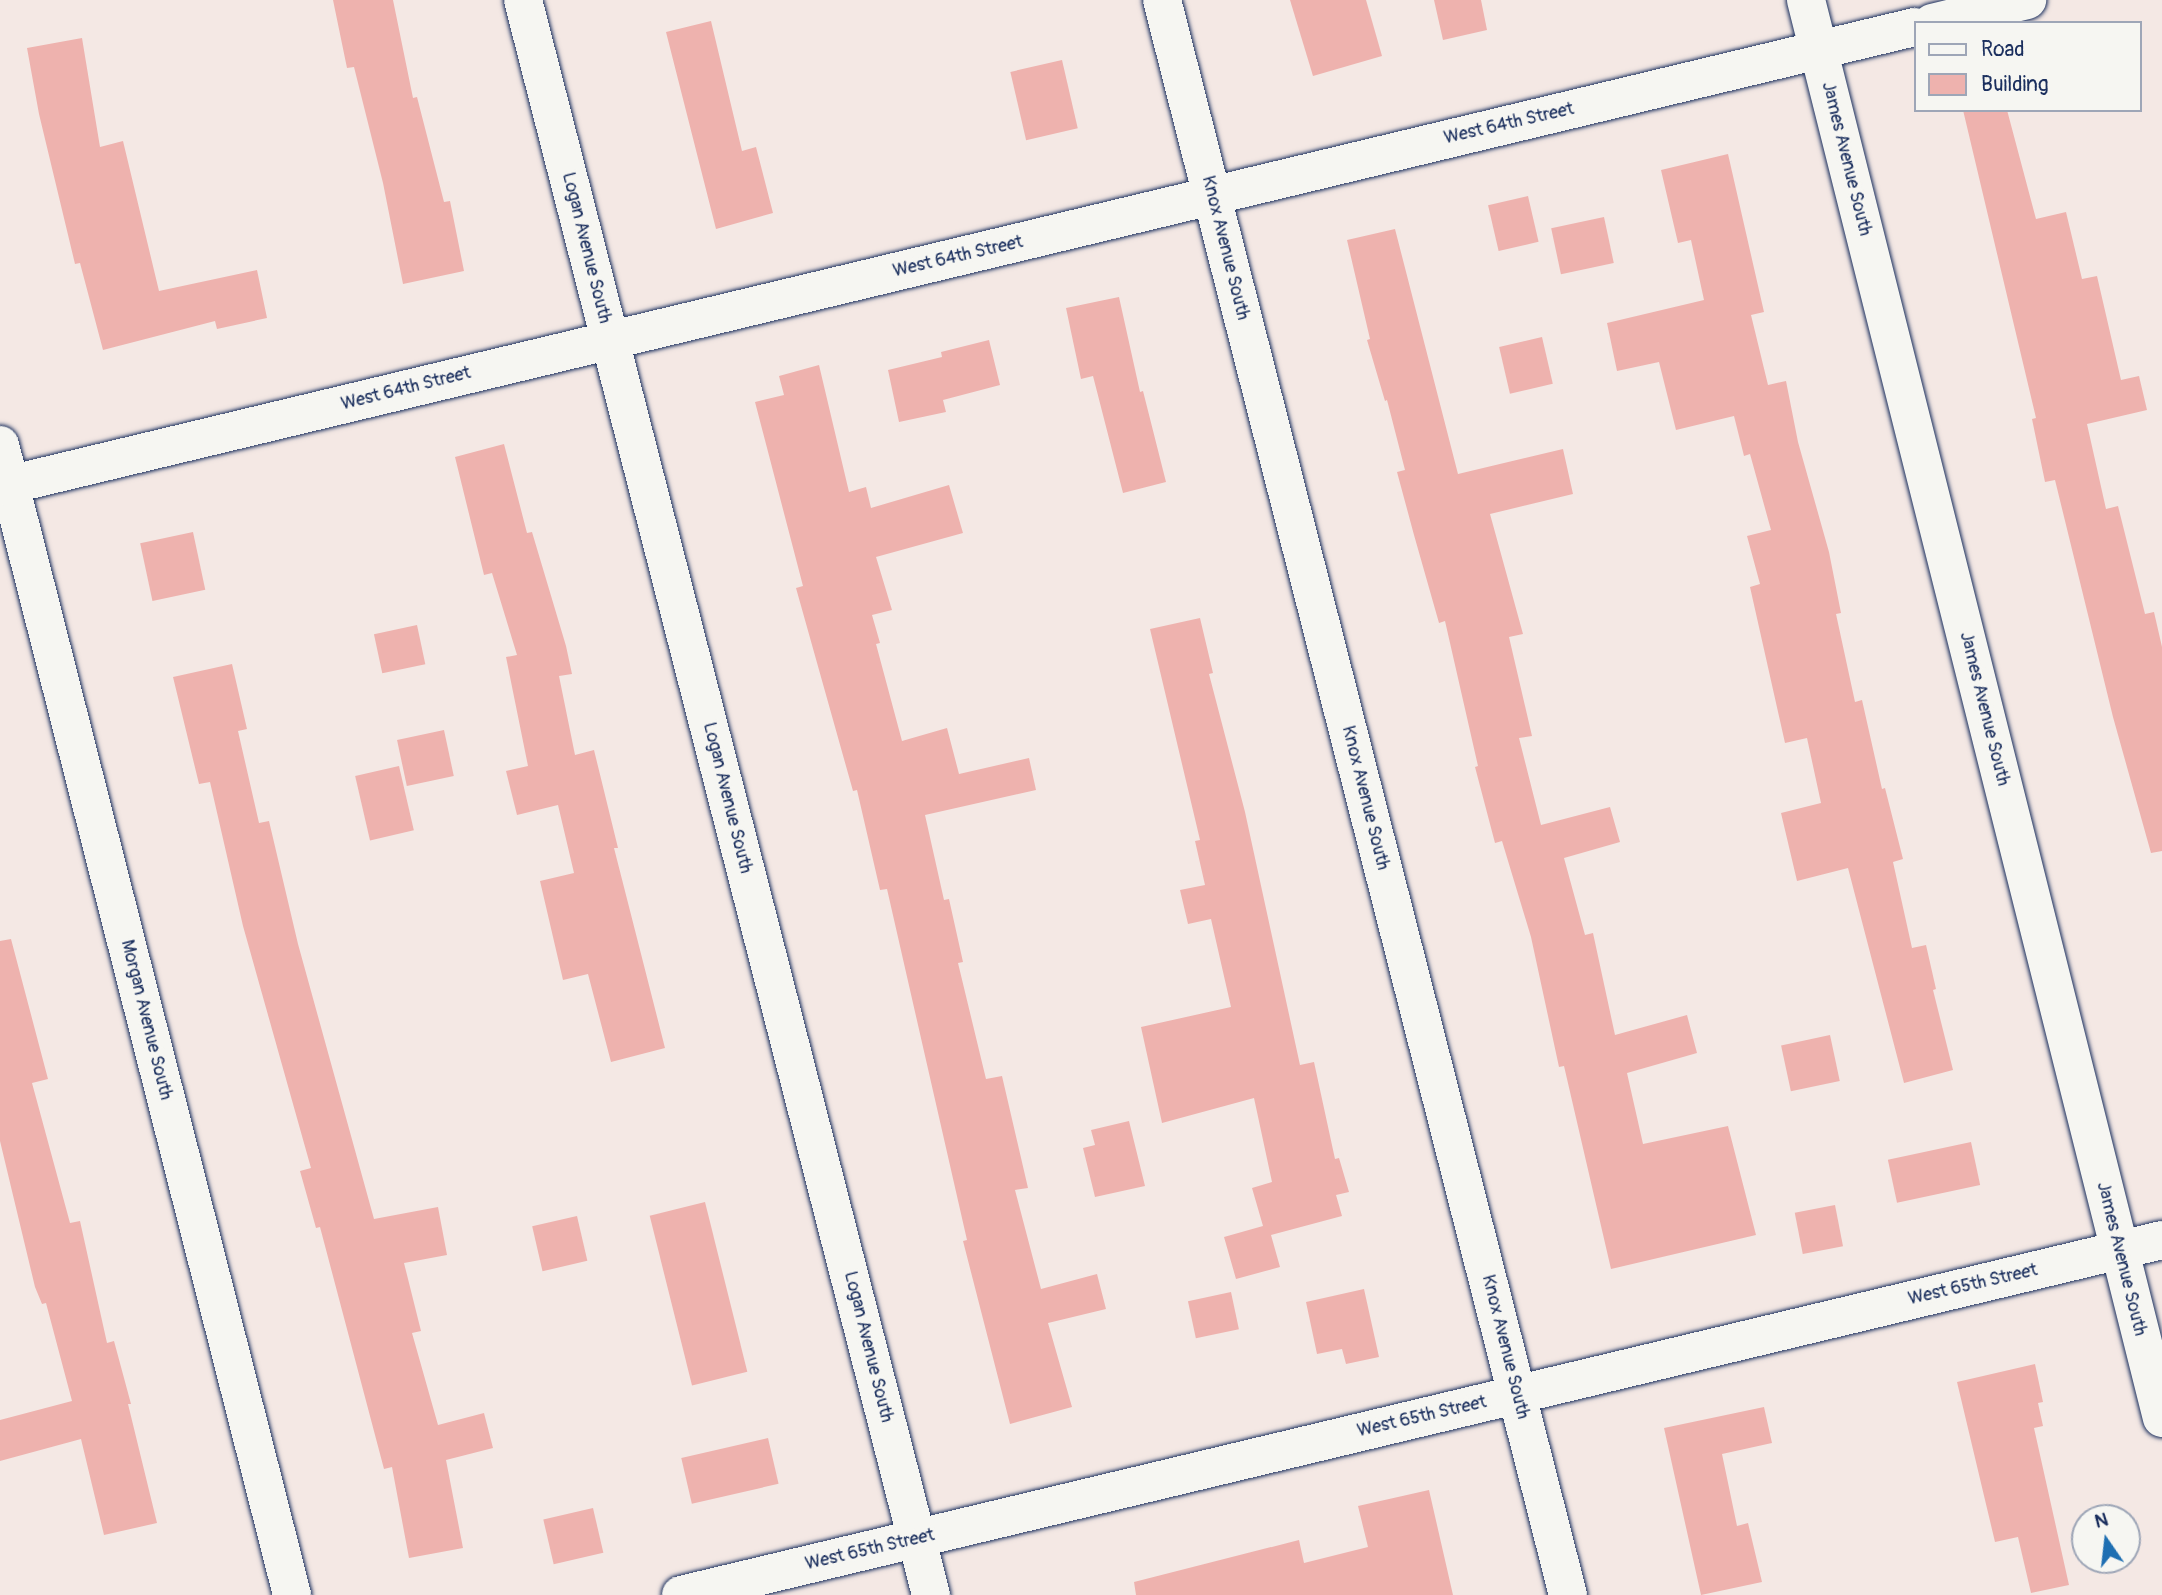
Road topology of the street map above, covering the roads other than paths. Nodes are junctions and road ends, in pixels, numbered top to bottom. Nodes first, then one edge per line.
1 (523, 0) edge
2 (1162, 0) edge
3 (1806, 0) edge
4 (2027, 0) edge
5 (1940, 21) edge
6 (1913, 27) edge
7 (1819, 50) junction
8 (1212, 195) junction
9 (609, 340) junction
10 (0, 445) edge
11 (5, 486) edge
12 (2162, 1240) edge
13 (2119, 1250) junction
14 (1517, 1394) junction
15 (2162, 1418) edge
16 (917, 1538) junction
17 (292, 1595) edge
18 (681, 1595) edge
19 (931, 1595) edge
20 (1568, 1595) edge

1 - 9 street, Logan Avenue South
2 - 8 street, Knox Avenue South
3 - 7 street, James Avenue South
4 - 5 street
6 - 7 street, West 64th Street
7 - 8 street, West 64th Street
7 - 13 street, James Avenue South
8 - 9 street, West 64th Street
8 - 14 street, Knox Avenue South
9 - 11 street, West 64th Street
9 - 16 street, Logan Avenue South
10 - 11 street, Morgan Avenue South
11 - 17 street, Morgan Avenue South
12 - 13 street, West 65th Street
13 - 14 street, West 65th Street
13 - 15 street, James Avenue South
14 - 16 street, West 65th Street
14 - 20 street, Knox Avenue South
16 - 18 street, West 65th Street
16 - 19 street, Logan Avenue South

